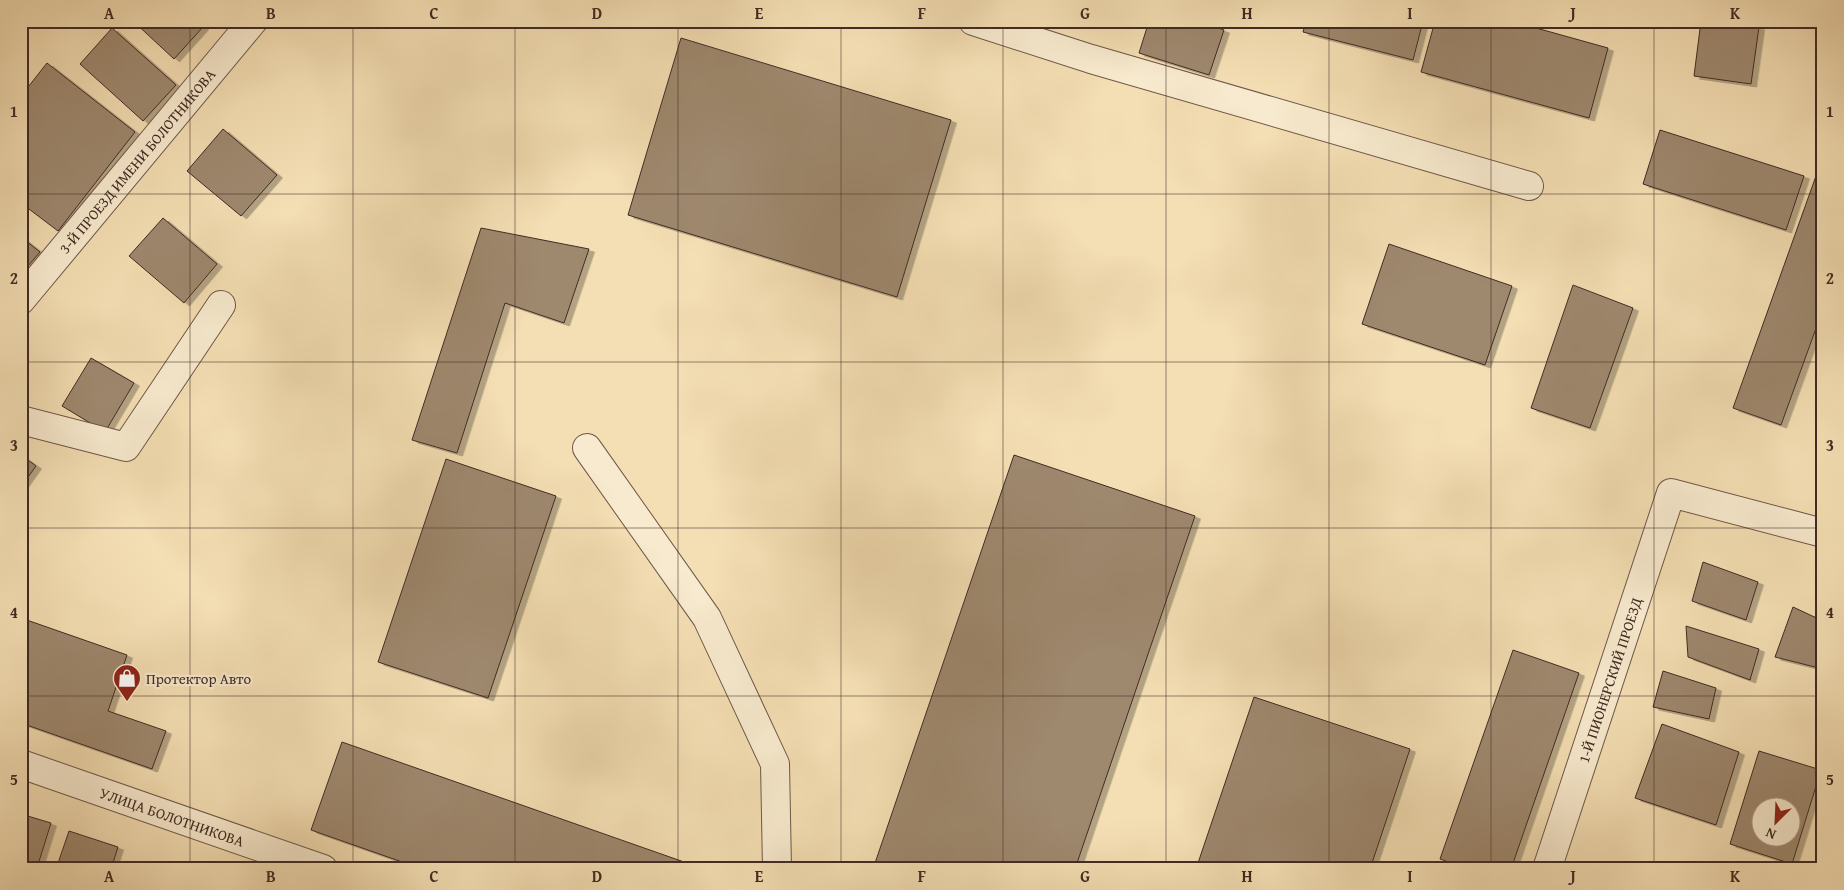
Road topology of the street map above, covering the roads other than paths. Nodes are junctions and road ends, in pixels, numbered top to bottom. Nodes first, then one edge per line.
1 (253, 21) edge
2 (973, 21) edge
3 (1529, 186) dead end
4 (21, 300) edge
5 (221, 305) dead end
6 (21, 420) edge
7 (587, 448) dead end
8 (1823, 534) edge
9 (21, 764) edge
10 (268, 860) edge
11 (323, 869) edge
12 (777, 869) edge
13 (1547, 869) edge

1 - 4 street, 3-Й ПРОЕЗД ИМЕНИ БОЛОТНИКОВА
2 - 3 street
5 - 6 street
7 - 12 street
8 - 13 street, 1-Й ПИОНЕРСКИЙ ПРОЕЗД
9 - 10 street, УЛИЦА БОЛОТНИКОВА
10 - 11 street, УЛИЦА БОЛОТНИКОВА

